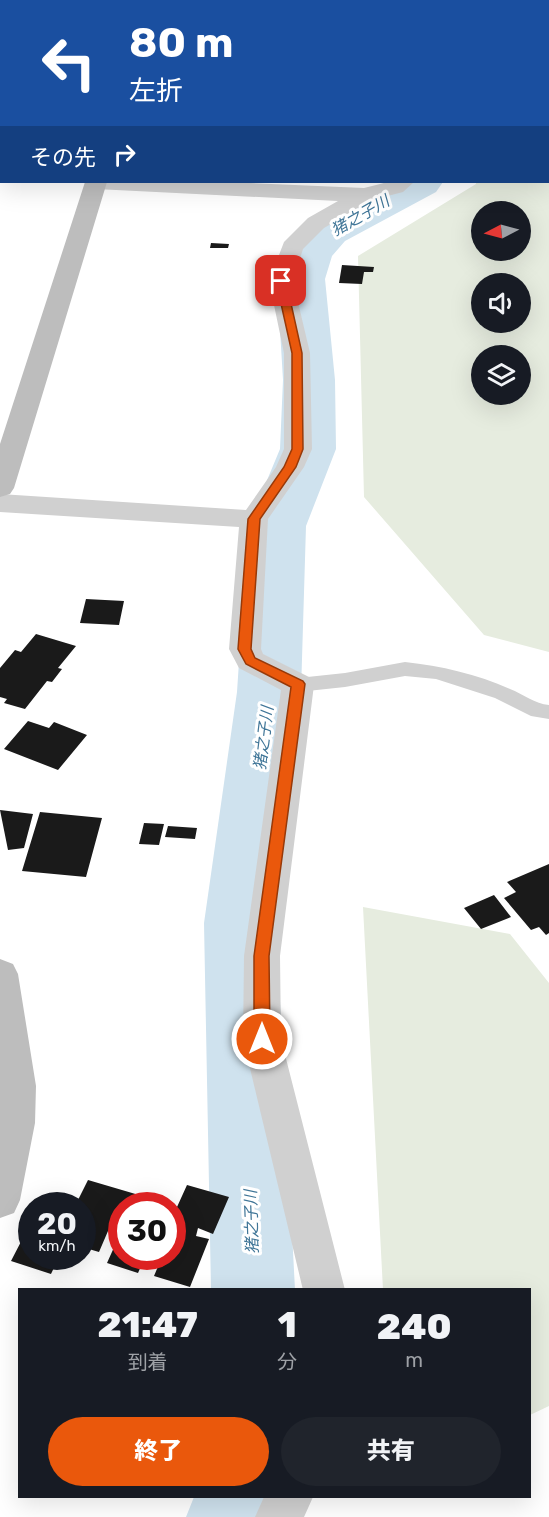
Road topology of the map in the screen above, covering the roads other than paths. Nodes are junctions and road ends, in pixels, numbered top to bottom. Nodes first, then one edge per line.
1 (96, 183) edge
2 (117, 183) edge
3 (401, 183) edge
4 (364, 195) junction
5 (0, 488) edge
6 (0, 503) edge
7 (254, 519) junction
8 (277, 674) junction
9 (549, 712) edge
10 (0, 975) edge
11 (9, 1088) edge
12 (0, 1200) edge
13 (324, 1288) edge
14 (289, 1498) edge
15 (278, 1517) edge

1 - 5 street
2 - 4 street
3 - 4 street
4 - 7 street
6 - 7 street
7 - 8 street
8 - 9 lane
8 - 13 street
10 - 11 street
11 - 12 street
14 - 15 street

